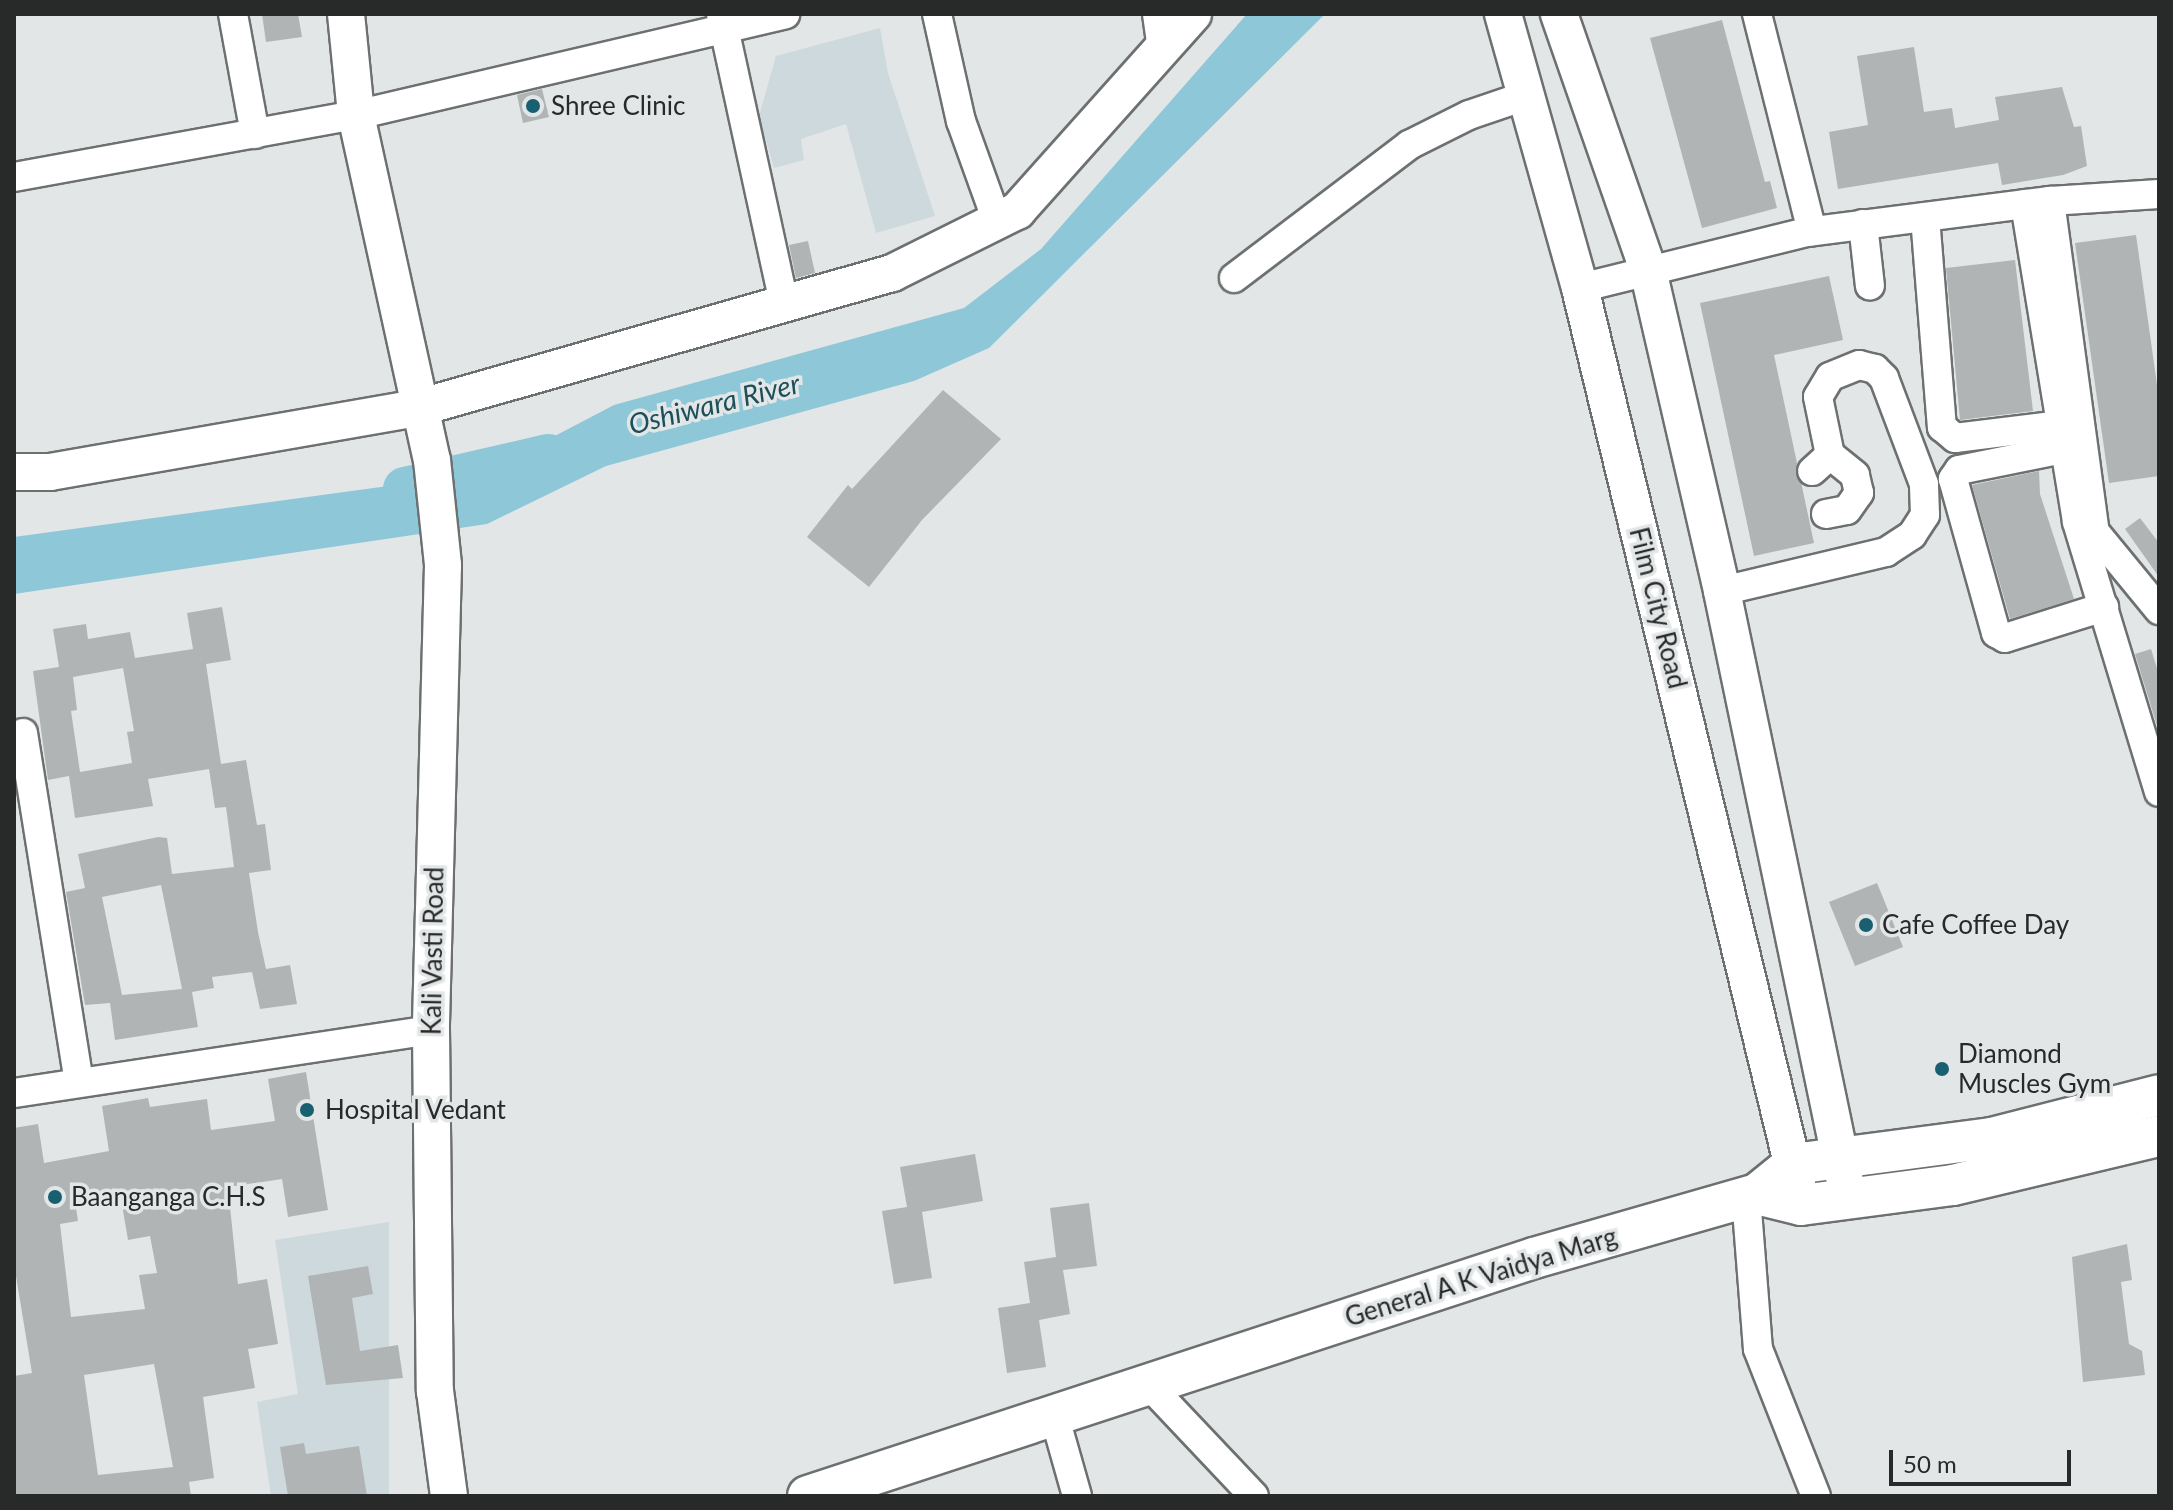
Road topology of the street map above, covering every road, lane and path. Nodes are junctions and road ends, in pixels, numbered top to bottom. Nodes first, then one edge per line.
1 (233, 14) edge
2 (346, 14) edge
3 (785, 14) edge
4 (937, 14) edge
5 (1157, 14) edge
6 (1193, 14) edge
7 (1503, 14) edge
8 (1757, 14) edge
9 (1563, 15) edge
10 (723, 21) edge
11 (1162, 49) junction
12 (1525, 96) junction
13 (356, 115) junction
14 (255, 134) junction
15 (14, 177) edge
16 (2158, 200) edge
17 (2038, 202) junction
18 (1925, 217) junction
19 (997, 221) junction
20 (1858, 225) junction
21 (1812, 231) junction
22 (1648, 270) junction
23 (1234, 278) dead end
24 (1865, 287) dead end
25 (1580, 288) junction
26 (784, 302) junction
27 (418, 408) junction
28 (2061, 437) junction
29 (14, 472) edge
30 (1826, 514) dead end
31 (1722, 591) junction
32 (2104, 607) junction
33 (2159, 610) edge
34 (2151, 731) edge
35 (23, 733) dead end
36 (2159, 792) edge
37 (431, 1030) junction
38 (79, 1082) junction
39 (14, 1093) edge
40 (2159, 1095) edge
41 (2159, 1136) edge
42 (1842, 1155) junction
43 (1794, 1164) junction
44 (1752, 1196) junction
45 (1848, 1199) junction
46 (1801, 1205) junction
47 (1148, 1384) junction
48 (1055, 1418) junction
49 (449, 1496) edge
50 (808, 1496) edge
51 (1077, 1496) edge
52 (1254, 1496) edge
53 (1816, 1496) edge

1 - 14 street
2 - 13 street, Kali Vasti Road
3 - 10 street
4 - 19 street
5 - 11 street
6 - 11 street
7 - 12 street, Film City Road
8 - 21 street
9 - 22 street
10 - 13 street
10 - 26 street
11 - 19 street
12 - 23 street
12 - 25 street, Film City Road
13 - 14 street
13 - 27 street, Kali Vasti Road
14 - 15 street
16 - 17 street
17 - 18 street
17 - 28 street
17 - 33 street
18 - 20 street
18 - 28 street
19 - 26 street
20 - 21 street
20 - 24 street
21 - 22 street
22 - 25 street
22 - 31 street
25 - 43 street, Film City Road
26 - 27 street
27 - 29 street
27 - 37 street, Kali Vasti Road
28 - 32 street
28 - 32 street
30 - 31 street
31 - 42 street
32 - 34 street
34 - 36 street
35 - 38 street
37 - 38 street
37 - 49 street, Kali Vasti Road
38 - 39 street
40 - 42 main road, General A K Vaidya Marg
41 - 45 main road
42 - 43 main road, General A K Vaidya Marg
42 - 45 street
43 - 44 main road, General A K Vaidya Marg
43 - 46 street, Film City Road
44 - 46 main road
44 - 47 main road, General A K Vaidya Marg
44 - 53 street
45 - 46 main road
47 - 48 main road, General A K Vaidya Marg
47 - 52 street
48 - 50 main road, General A K Vaidya Marg
48 - 51 street

